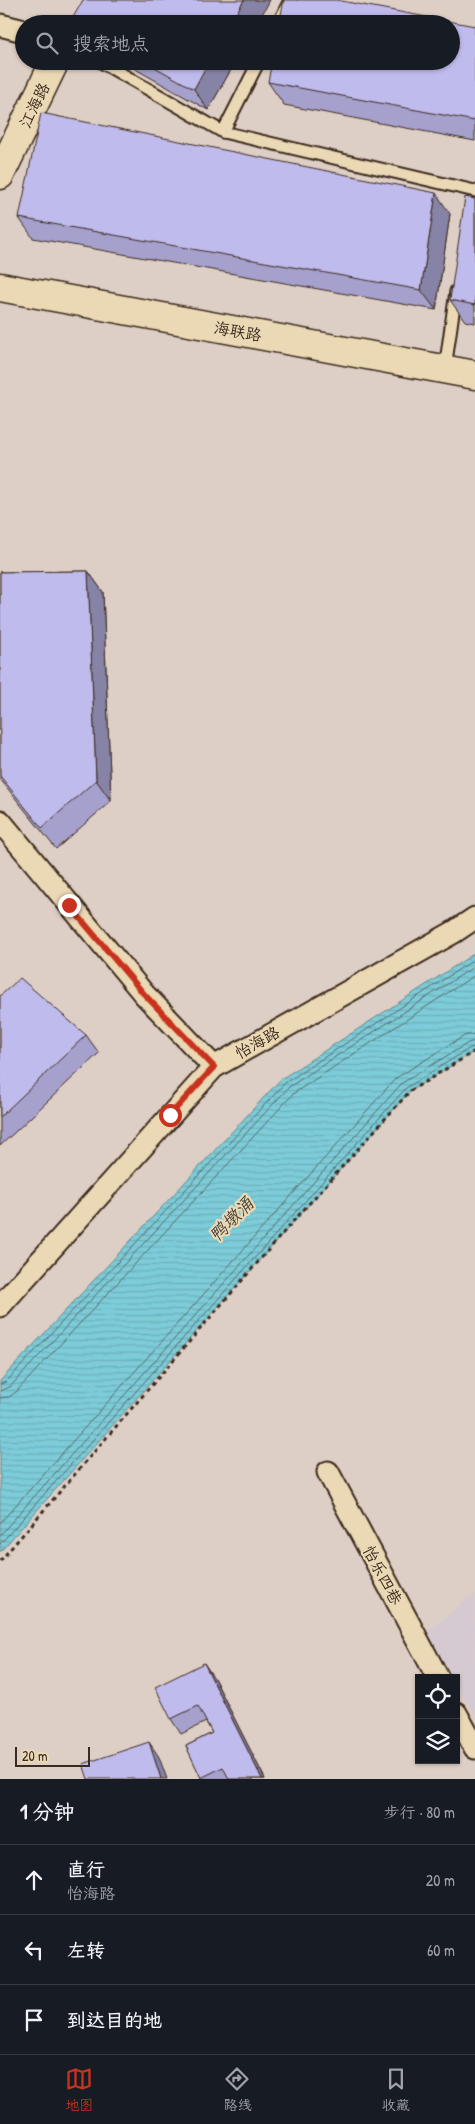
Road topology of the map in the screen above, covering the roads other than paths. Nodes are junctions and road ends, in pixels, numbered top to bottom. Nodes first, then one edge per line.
1 (290, 0) edge
2 (282, 15) edge
3 (0, 25) edge
4 (15, 29) edge
5 (51, 70) edge
6 (114, 70) edge
7 (254, 70) edge
8 (223, 132) junction
9 (0, 175) edge
10 (471, 193) edge
11 (458, 275) edge
12 (0, 287) edge
13 (445, 369) junction
14 (475, 375) edge
15 (0, 821) edge
16 (475, 918) edge
17 (214, 1067) junction
18 (0, 1306) edge
19 (328, 1472) dead end
20 (436, 1674) edge
21 (459, 1719) edge
22 (475, 1748) edge

1 - 2 lane
3 - 4 street
5 - 9 street, 江海路
6 - 8 lane
7 - 8 lane
8 - 10 lane
11 - 13 lane
12 - 13 street, 海联路
13 - 14 street, 海联路
15 - 17 street
16 - 17 street, 怡海路
17 - 18 street, 怡海路
19 - 20 street, 怡乐四巷
21 - 22 street

